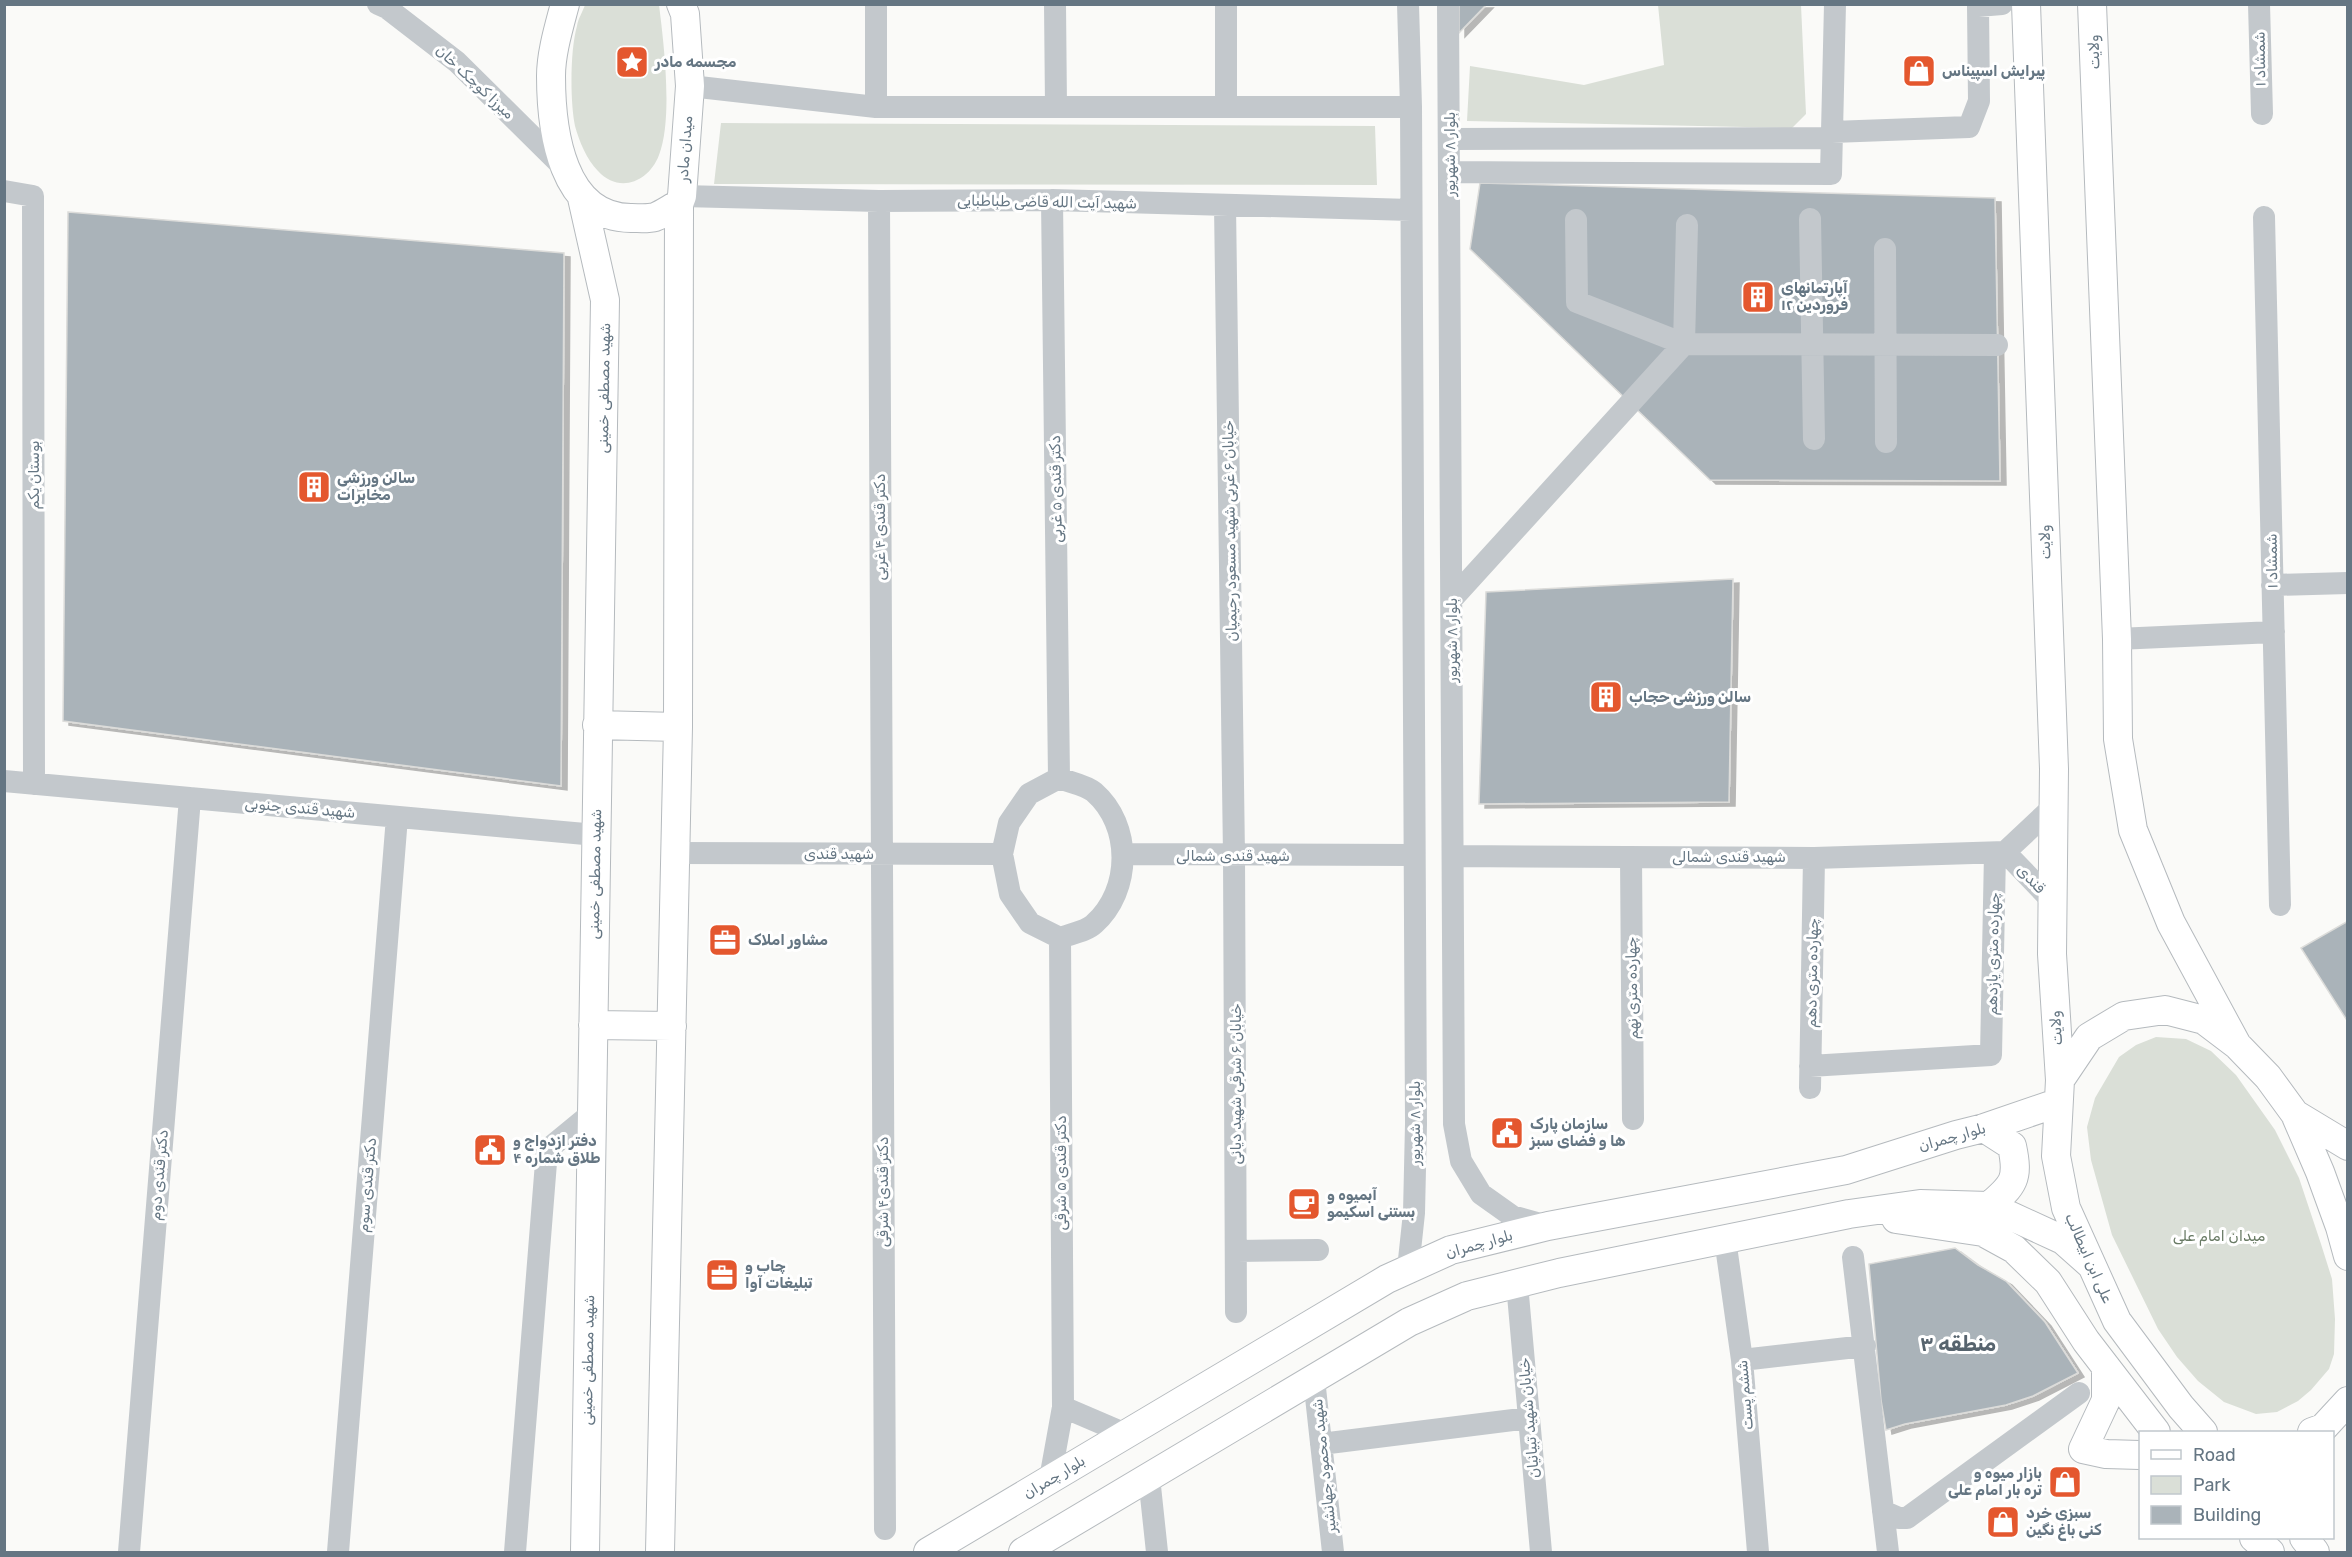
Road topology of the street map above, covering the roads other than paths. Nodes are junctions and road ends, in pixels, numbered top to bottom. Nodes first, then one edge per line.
1 (378, 4) edge
2 (565, 4) edge
3 (681, 4) edge
4 (876, 4) edge
5 (1055, 4) edge
6 (1226, 4) edge
7 (1408, 4) edge
8 (1448, 4) edge
9 (1835, 4) edge
10 (2002, 4) edge
11 (2026, 4) edge
12 (2092, 4) edge
13 (2259, 4) edge
14 (1978, 5) edge
15 (690, 86) junction
16 (876, 107) junction
17 (1056, 107) junction
18 (1227, 107) junction
19 (1388, 107) junction
20 (1411, 107) junction
21 (2262, 114) dead end
22 (1832, 135) junction
23 (1450, 139) junction
24 (565, 169) junction
25 (1450, 172) junction
26 (4, 191) edge
27 (582, 198) junction
28 (680, 200) junction
29 (1052, 200) junction
30 (879, 201) junction
31 (1225, 205) junction
32 (1385, 209) junction
33 (1411, 210) junction
34 (2264, 217) dead end
35 (1810, 219) dead end
36 (1576, 220) dead end
37 (1687, 225) dead end
38 (1885, 249) dead end
39 (1684, 344) junction
40 (1813, 344) junction
41 (1885, 345) junction
42 (1997, 345) dead end
43 (1814, 439) dead end
44 (1886, 442) dead end
45 (1412, 458) junction
46 (1451, 458) junction
47 (2348, 583) edge
48 (2272, 585) junction
49 (1452, 599) junction
50 (2274, 632) junction
51 (2116, 639) junction
52 (597, 725) junction
53 (678, 727) junction
54 (1059, 778) junction
55 (4, 781) edge
56 (34, 784) junction
57 (190, 798) junction
58 (2053, 807) junction
59 (397, 817) junction
60 (596, 835) junction
61 (675, 853) junction
62 (2000, 853) junction
63 (881, 854) junction
64 (1002, 854) junction
65 (1124, 855) junction
66 (1414, 855) junction
67 (1234, 856) junction
68 (1453, 856) junction
69 (1631, 857) junction
70 (1814, 858) junction
71 (2052, 901) junction
72 (2280, 905) dead end
73 (1060, 938) junction
74 (1415, 984) junction
75 (1454, 984) junction
76 (593, 1025) junction
77 (672, 1026) junction
78 (2237, 1045) junction
79 (1810, 1065) junction
80 (1810, 1088) dead end
81 (2058, 1092) junction
82 (592, 1113) junction
83 (2295, 1114) junction
84 (1633, 1119) dead end
85 (1984, 1128) junction
86 (2348, 1146) edge
87 (1989, 1206) junction
88 (1849, 1214) junction
89 (1548, 1226) junction
90 (1725, 1239) junction
91 (1318, 1250) dead end
92 (1237, 1251) junction
93 (2348, 1256) edge
94 (1853, 1257) dead end
95 (2090, 1264) junction
96 (1408, 1269) junction
97 (1517, 1284) junction
98 (1236, 1312) dead end
99 (1865, 1346) junction
100 (1742, 1360) junction
101 (2106, 1368) junction
102 (1314, 1379) junction
103 (2079, 1393) dead end
104 (2348, 1401) edge
105 (1063, 1407) junction
106 (1529, 1418) junction
107 (2155, 1431) edge
108 (2202, 1431) edge
109 (2314, 1431) edge
110 (1126, 1434) junction
111 (1321, 1444) junction
112 (2139, 1455) edge
113 (1149, 1477) junction
114 (1050, 1479) junction
115 (1883, 1511) junction
116 (885, 1529) dead end
117 (2255, 1539) edge
118 (2305, 1539) edge
119 (664, 1546) edge
120 (129, 1552) edge
121 (338, 1552) edge
122 (515, 1552) edge
123 (585, 1552) edge
124 (928, 1552) edge
125 (1023, 1552) edge
126 (1157, 1552) edge
127 (1333, 1552) edge
128 (1541, 1552) edge
129 (1758, 1552) edge
130 (1888, 1552) edge
131 (2270, 1552) edge
132 (2315, 1552) edge

1 - 24 street, میرزا کوچک خان
2 - 24 main road, میدان مادر
3 - 15 main road, میدان مادر
4 - 16 street
5 - 17 street
6 - 18 street
7 - 20 street, بلوار ۸ شهریور
8 - 23 street, بلوار ۸ شهریور
9 - 22 street
10 - 14 street
11 - 58 main road, ولایت
12 - 51 main road, ولایت
13 - 21 street, شمشاد ۱
14 - 22 street
15 - 16 street
15 - 28 main road, میدان مادر
16 - 17 street
17 - 18 street
18 - 19 street
19 - 20 street
19 - 32 street
20 - 33 street, بلوار ۸ شهریور
22 - 23 street
22 - 25 street
23 - 25 street, بلوار ۸ شهریور
24 - 27 main road, میدان مادر
25 - 46 street, بلوار ۸ شهریور
26 - 56 street, بوستان یکم
27 - 28 main road, میدان مادر
27 - 52 main road, شهید مصطفی خمینی
28 - 30 street, شهید آیت الله قاضی طباطبایی
28 - 53 main road
29 - 30 street, شهید آیت الله قاضی طباطبایی
29 - 31 street, شهید آیت الله قاضی طباطبایی
29 - 54 street, دکتر قندی ۵ غربی
30 - 63 street, دکتر قندی ۴ غربی
31 - 32 street, شهید آیت الله قاضی طباطبایی
31 - 67 street, خیابان ۶ غربی شهید مسعود رحیمیان
32 - 33 street, شهید آیت الله قاضی طباطبایی
33 - 45 street, بلوار ۸ شهریور
34 - 48 street, شمشاد ۱
35 - 40 street
36 - 39 street
37 - 39 street
38 - 41 street
39 - 40 street
39 - 49 street
40 - 41 street
40 - 43 street
41 - 42 street
41 - 44 street
45 - 46 street
45 - 66 street, بلوار ۸ شهریور
46 - 49 street, بلوار ۸ شهریور
47 - 48 street
48 - 50 street, شمشاد ۱
49 - 68 street, بلوار ۸ شهریور
50 - 51 street
50 - 72 street, شمشاد ۱
51 - 78 main road, ولایت
52 - 53 main road
52 - 60 main road, شهید مصطفی خمینی
53 - 61 main road
54 - 64 street
54 - 65 street
55 - 56 street, شهید قندی جنوبی
56 - 57 street, شهید قندی جنوبی
57 - 59 street, شهید قندی جنوبی
57 - 120 street, دکتر قندی دوم
58 - 62 street, قندی
58 - 71 main road, ولایت
59 - 60 street, شهید قندی جنوبی
59 - 121 street, دکتر قندی سوم
60 - 76 main road, شهید مصطفی خمینی
61 - 63 street, شهید قندی
61 - 77 main road
62 - 70 street, شهید قندی شمالی
62 - 71 street, قندی
62 - 79 street, چهارده متری یازدهم
63 - 64 street, شهید قندی
63 - 116 street, دکتر قندی۴ شرقی
64 - 73 street
65 - 67 street, شهید قندی شمالی
65 - 73 street
66 - 67 street, شهید قندی شمالی
66 - 74 street, بلوار ۸ شهریور
67 - 92 street, خیابان ۶ شرقی شهید دیانی
68 - 69 street, شهید قندی شمالی
68 - 75 street, بلوار ۸ شهریور
69 - 70 street, شهید قندی شمالی
69 - 84 street, چهارده متری نهم
70 - 79 street, چهارده متری دهم
71 - 81 main road, ولایت
73 - 105 street, دکتر قندی ۵ شرقی
74 - 75 street
74 - 96 street, بلوار ۸ شهریور
75 - 89 street, بلوار ۸ شهریور
76 - 77 main road
76 - 82 main road, شهید مصطفی خمینی
77 - 119 main road
78 - 81 main road
78 - 83 main road
79 - 80 street, چهارده متری دهم
81 - 85 main road, بلوار چمران
81 - 95 main road, علی ابن ابیطالب
82 - 122 street
82 - 123 main road, شهید مصطفی خمینی
83 - 86 main road
83 - 93 main road
85 - 87 main road
85 - 89 main road, بلوار چمران
87 - 88 main road
87 - 95 main road
88 - 90 main road
88 - 101 main road
89 - 96 main road, بلوار چمران
90 - 97 main road
90 - 100 street, ششم پست
91 - 92 street
92 - 98 street, خیابان ۶ شرقی شهید دیانی
94 - 99 street
95 - 108 main road, علی ابن ابیطالب
96 - 110 main road, بلوار چمران
97 - 102 main road
97 - 106 street, خیابان شهید تبیانیان
99 - 100 street
99 - 115 street
100 - 129 street, ششم پست
101 - 107 main road
101 - 112 main road
102 - 111 street, شهید محمود جهانشیر
102 - 113 main road
103 - 115 street
104 - 109 main road
105 - 110 street
105 - 114 street, دکتر قندی ۵ شرقی
106 - 111 street
106 - 128 street, خیابان شهید تبیانیان
110 - 114 main road, بلوار چمران
111 - 127 street, شهید محمود جهانشیر
113 - 125 main road
113 - 126 street
114 - 124 main road, بلوار چمران
115 - 130 street
117 - 131 main road
118 - 132 main road

